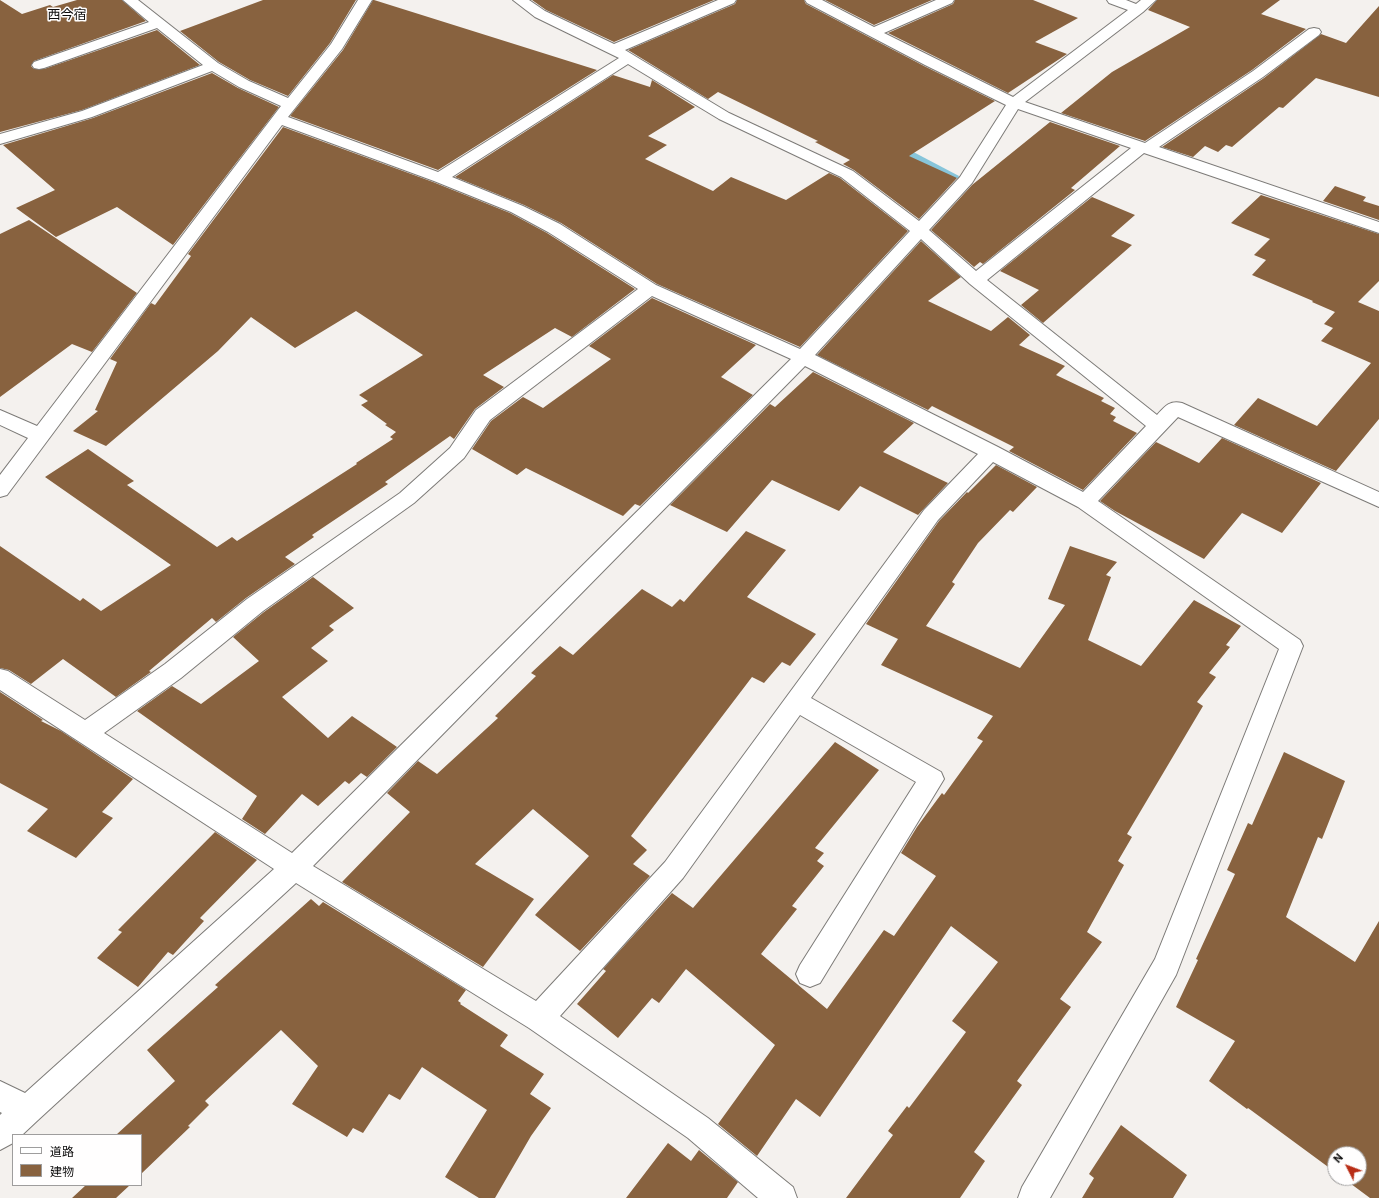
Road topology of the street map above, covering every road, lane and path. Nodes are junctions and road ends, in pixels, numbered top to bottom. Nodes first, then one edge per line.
1 (130, 0) edge
2 (365, 0) edge
3 (520, 0) edge
4 (729, 0) edge
5 (812, 0) edge
6 (947, 0) edge
7 (1114, 0) edge
8 (1143, 4) edge
9 (159, 23) junction
10 (874, 32) junction
11 (1314, 32) dead end
12 (614, 49) junction
13 (628, 58) junction
14 (39, 65) dead end
15 (213, 66) junction
16 (1014, 103) junction
17 (290, 105) junction
18 (279, 119) junction
19 (0, 139) edge
20 (1144, 148) junction
21 (440, 178) junction
22 (1379, 228) edge
23 (920, 230) junction
24 (976, 280) junction
25 (650, 289) junction
26 (803, 357) junction
27 (0, 417) edge
28 (1158, 425) junction
29 (41, 436) junction
30 (991, 452) junction
31 (0, 490) edge
32 (1379, 500) edge
33 (1085, 502) junction
34 (0, 678) edge
35 (796, 701) junction
36 (85, 733) junction
37 (294, 868) junction
38 (810, 974) dead end
39 (539, 1018) junction
40 (0, 1096) edge
41 (28, 1110) junction
42 (0, 1135) edge
43 (782, 1198) edge
44 (1033, 1198) edge

1 - 9 street
2 - 17 street
3 - 12 street
4 - 12 street
5 - 10 street
6 - 10 street
7 - 8 street
8 - 16 street
9 - 14 street
9 - 15 street
10 - 16 street
11 - 20 street
12 - 13 street
13 - 21 street
13 - 23 street
15 - 17 street
15 - 19 street
16 - 20 street
16 - 23 street
17 - 18 street
18 - 21 street
18 - 29 street
20 - 22 street
20 - 24 street
21 - 25 street
23 - 24 street
23 - 26 street
24 - 28 street
25 - 26 street
25 - 36 street
26 - 30 street
26 - 37 street
27 - 29 street
28 - 32 street
28 - 33 street
29 - 31 street
30 - 33 street
30 - 35 street
33 - 44 street
34 - 36 street
35 - 38 street
35 - 39 street
36 - 37 street
37 - 39 street
37 - 41 street
39 - 43 street
40 - 41 street
41 - 42 street

